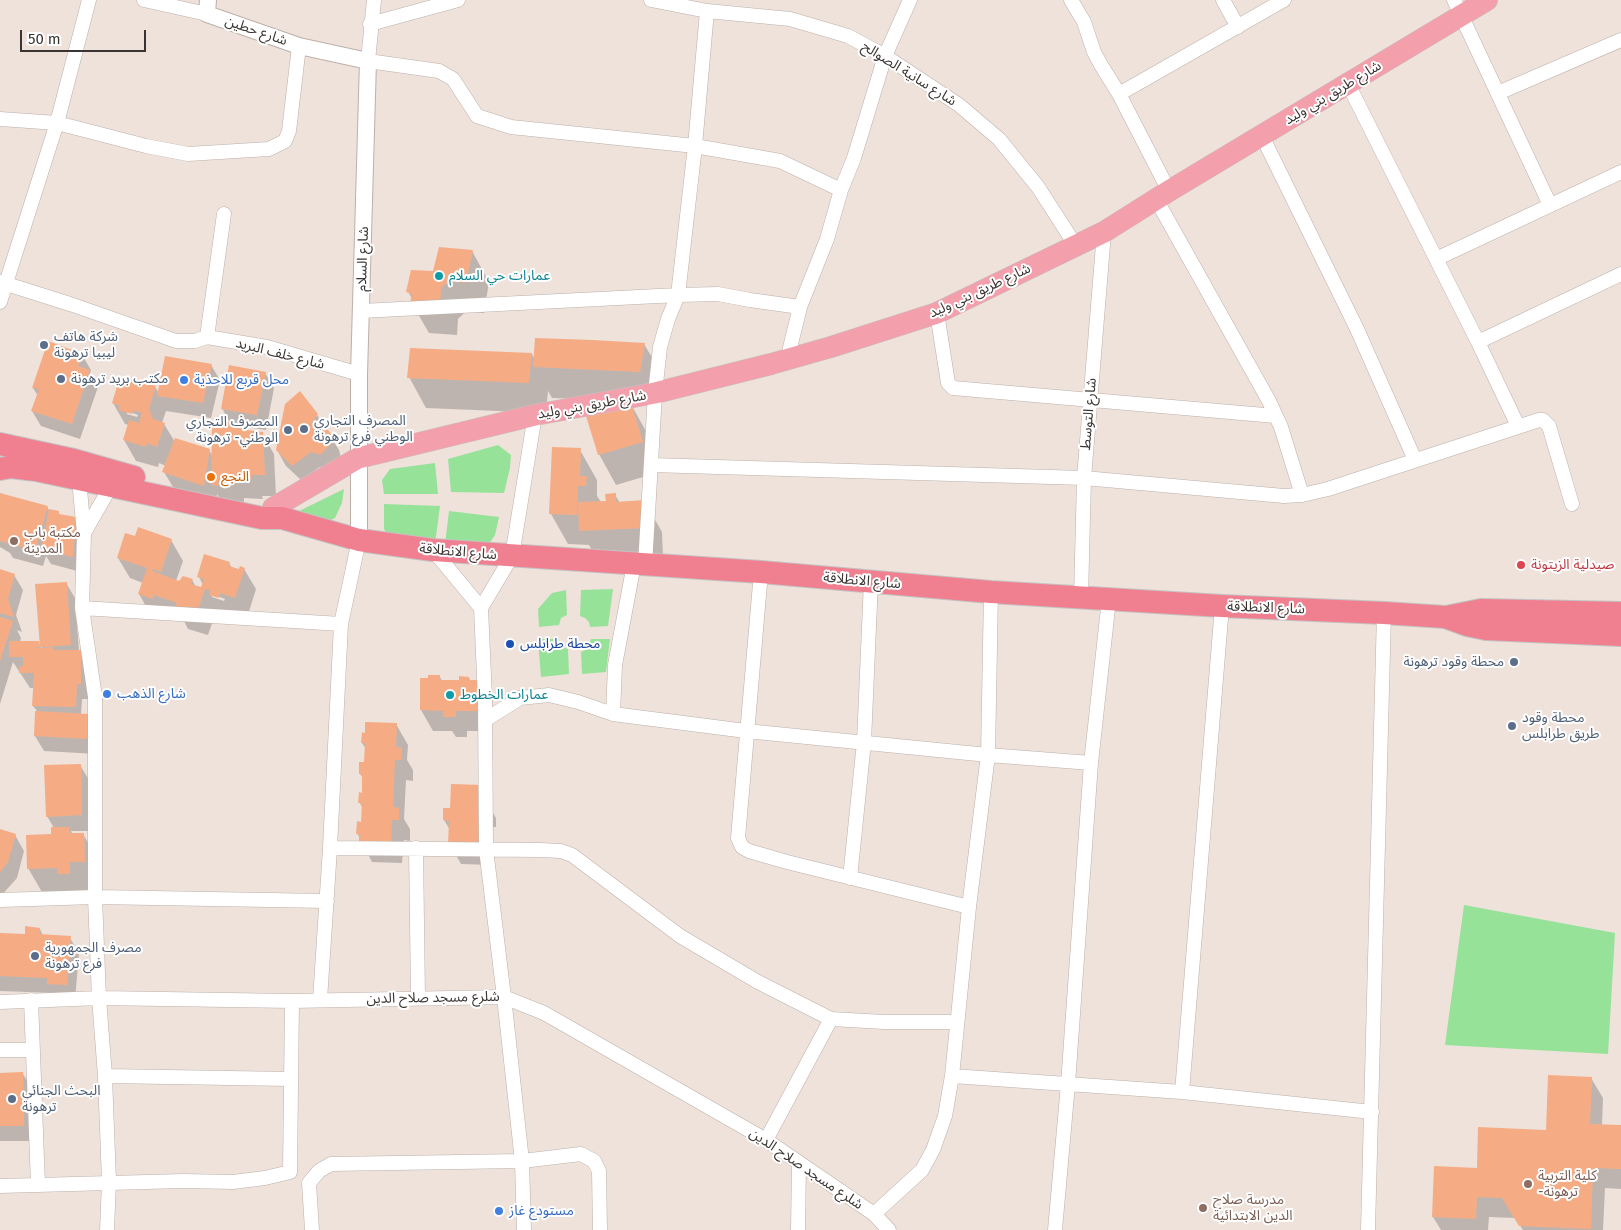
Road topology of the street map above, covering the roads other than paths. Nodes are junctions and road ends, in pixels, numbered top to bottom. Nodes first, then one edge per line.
1 (89, 0) edge
2 (144, 0) edge
3 (374, 0) edge
4 (458, 0) edge
5 (651, 0) edge
6 (910, 0) edge
7 (1071, 0) edge
8 (1223, 0) edge
9 (1284, 0) edge
10 (1487, 0) edge
11 (670, 1) edge
12 (207, 7) edge
13 (1458, 8) edge
14 (707, 11) junction
15 (370, 24) junction
16 (1238, 27) junction
17 (1621, 40) edge
18 (298, 46) junction
19 (885, 56) junction
20 (368, 61) junction
21 (1348, 84) junction
22 (1119, 94) junction
23 (1498, 94) junction
24 (0, 119) edge
25 (57, 123) junction
26 (1262, 136) junction
27 (695, 146) junction
28 (1621, 172) edge
29 (841, 190) junction
30 (1162, 195) junction
31 (1550, 205) junction
32 (224, 214) dead end
33 (1104, 232) junction
34 (1076, 246) junction
35 (1436, 259) junction
36 (1621, 274) edge
37 (3, 283) edge
38 (678, 295) junction
39 (0, 302) edge
40 (800, 307) junction
41 (361, 311) junction
42 (937, 313) junction
43 (207, 338) junction
44 (1478, 342) junction
45 (787, 360) junction
46 (359, 374) junction
47 (655, 394) junction
48 (1090, 400) junction
49 (535, 415) junction
50 (1276, 416) junction
51 (1518, 426) junction
52 (0, 444) edge
53 (358, 458) junction
54 (1415, 460) junction
55 (651, 466) junction
56 (0, 469) edge
57 (1084, 478) junction
58 (79, 479) junction
59 (110, 486) junction
60 (1302, 495) junction
61 (1572, 504) dead end
62 (278, 513) junction
63 (84, 533) junction
64 (359, 540) junction
65 (433, 550) junction
66 (512, 556) junction
67 (639, 565) junction
68 (761, 572) junction
69 (871, 581) junction
70 (991, 592) junction
71 (1081, 598) junction
72 (1109, 600) junction
73 (1222, 606) junction
74 (82, 608) junction
75 (481, 608) junction
76 (1384, 613) junction
77 (341, 624) junction
78 (1617, 624) edge
79 (613, 714) junction
80 (485, 720) junction
81 (746, 731) junction
82 (864, 742) junction
83 (988, 755) junction
84 (1091, 763) junction
85 (330, 848) junction
86 (416, 848) junction
87 (486, 849) junction
88 (850, 878) junction
89 (95, 897) junction
90 (0, 900) edge
91 (326, 901) junction
92 (969, 907) junction
93 (504, 997) junction
94 (99, 998) junction
95 (418, 998) junction
96 (31, 1000) junction
97 (292, 1000) junction
98 (320, 1000) junction
99 (0, 1002) edge
100 (831, 1018) junction
101 (957, 1022) junction
102 (0, 1050) edge
103 (32, 1050) junction
104 (105, 1076) junction
105 (952, 1076) junction
106 (291, 1079) junction
107 (1068, 1084) junction
108 (1182, 1092) junction
109 (1372, 1112) junction
110 (766, 1140) junction
111 (522, 1161) junction
112 (799, 1163) junction
113 (109, 1182) junction
114 (38, 1185) junction
115 (0, 1186) edge
116 (874, 1214) junction
117 (107, 1230) edge
118 (312, 1230) edge
119 (524, 1230) edge
120 (600, 1230) edge
121 (798, 1230) edge
122 (889, 1230) edge
123 (1055, 1230) edge
124 (1368, 1230) edge

1 - 25 street
2 - 12 street, شارع حطين
3 - 15 street
4 - 15 street
5 - 11 street, شارع سانية الصوالح
6 - 19 street
7 - 22 street
8 - 16 street
9 - 16 street
10 - 13 main road, شارع طريق بني وليد
11 - 14 street, شارع سانية الصوالح
12 - 18 street, شارع حطين
13 - 21 main road, شارع طريق بني وليد
13 - 23 street
14 - 19 street, شارع سانية الصوالح
14 - 27 street
15 - 20 street
16 - 22 street
17 - 23 street
18 - 20 street, شارع حطين
18 - 25 street
19 - 29 street
19 - 34 street, شارع سانية الصوالح
20 - 27 street
20 - 41 street, شارع السلام
21 - 26 main road, شارع طريق بني وليد
21 - 35 street
22 - 30 street
23 - 31 street
24 - 25 street
25 - 37 street
26 - 30 main road, شارع طريق بني وليد
26 - 54 street
27 - 29 street
27 - 38 street
28 - 31 street
29 - 40 street
30 - 33 main road, شارع طريق بني وليد
30 - 50 street
31 - 35 street
32 - 43 street
33 - 34 main road, شارع طريق بني وليد
33 - 48 street, شارع التوسط
34 - 42 main road, شارع طريق بني وليد
35 - 44 street
36 - 44 street
37 - 39 street
37 - 43 street, شارع خلف البريد
38 - 40 street
38 - 41 street
38 - 47 street
40 - 45 street
41 - 46 street, شارع السلام
42 - 45 main road, شارع طريق بني وليد
42 - 48 street
43 - 46 street, شارع خلف البريد
44 - 51 street
45 - 47 main road, شارع طريق بني وليد
46 - 53 street, شارع السلام
47 - 49 main road, شارع طريق بني وليد
47 - 55 street
48 - 50 street
48 - 57 street, شارع التوسط
49 - 53 main road, شارع طريق بني وليد
49 - 66 street
50 - 60 street
51 - 54 street
51 - 61 street
52 - 62 highway
53 - 62 main road, شارع طريق بني وليد
53 - 64 street, شارع السلام
54 - 60 street
55 - 57 street
55 - 67 street
56 - 58 highway
57 - 60 street
57 - 71 street, شارع التوسط
58 - 59 highway
58 - 63 street
59 - 62 highway
59 - 63 street
62 - 64 highway, شارع الانطلاقة
63 - 74 street
64 - 65 highway, شارع الانطلاقة
64 - 77 street
65 - 66 highway, شارع الانطلاقة
65 - 75 street
66 - 67 highway, شارع الانطلاقة
66 - 75 street
67 - 68 highway, شارع الانطلاقة
67 - 79 street
68 - 69 highway, شارع الانطلاقة
68 - 81 street
69 - 70 highway, شارع الانطلاقة
69 - 82 street
70 - 71 highway, شارع الانطلاقة
70 - 83 street
71 - 72 highway, شارع الانطلاقة
72 - 73 highway, شارع الانطلاقة
72 - 84 street
73 - 76 highway, شارع الانطلاقة
73 - 108 street
74 - 77 street
74 - 89 street
75 - 80 street
76 - 78 highway, شارع الانطلاقة
76 - 109 street
77 - 85 street
79 - 80 street
79 - 81 street
80 - 87 street
81 - 82 street
81 - 88 street
82 - 83 street
82 - 88 street
83 - 84 street
83 - 92 street
84 - 107 street
85 - 86 street
85 - 91 street
86 - 87 street
86 - 95 street
87 - 93 street
87 - 100 street
88 - 92 street
89 - 90 street
89 - 91 street
89 - 94 street
91 - 98 street
92 - 101 street
93 - 95 street, شلرع مسجد صلاح الدين
93 - 110 street, شلرع مسجد صلاح الدين
93 - 111 street
94 - 96 street, شلرع مسجد صلاح الدين
94 - 97 street, شلرع مسجد صلاح الدين
94 - 104 street
95 - 98 street, شلرع مسجد صلاح الدين
96 - 99 street, شلرع مسجد صلاح الدين
96 - 103 street
97 - 98 street, شلرع مسجد صلاح الدين
97 - 106 street
100 - 101 street
100 - 110 street
101 - 105 street
102 - 103 street
103 - 114 street
104 - 106 street
104 - 113 street
105 - 107 street
105 - 116 street
106 - 113 street
107 - 108 street
107 - 123 street
108 - 109 street
109 - 124 street
110 - 112 street, شلرع مسجد صلاح الدين
111 - 118 street
111 - 119 street
111 - 120 street
112 - 116 street, شلرع مسجد صلاح الدين
112 - 121 street
113 - 114 street
113 - 117 street
114 - 115 street
116 - 122 street, شلرع مسجد صلاح الدين

